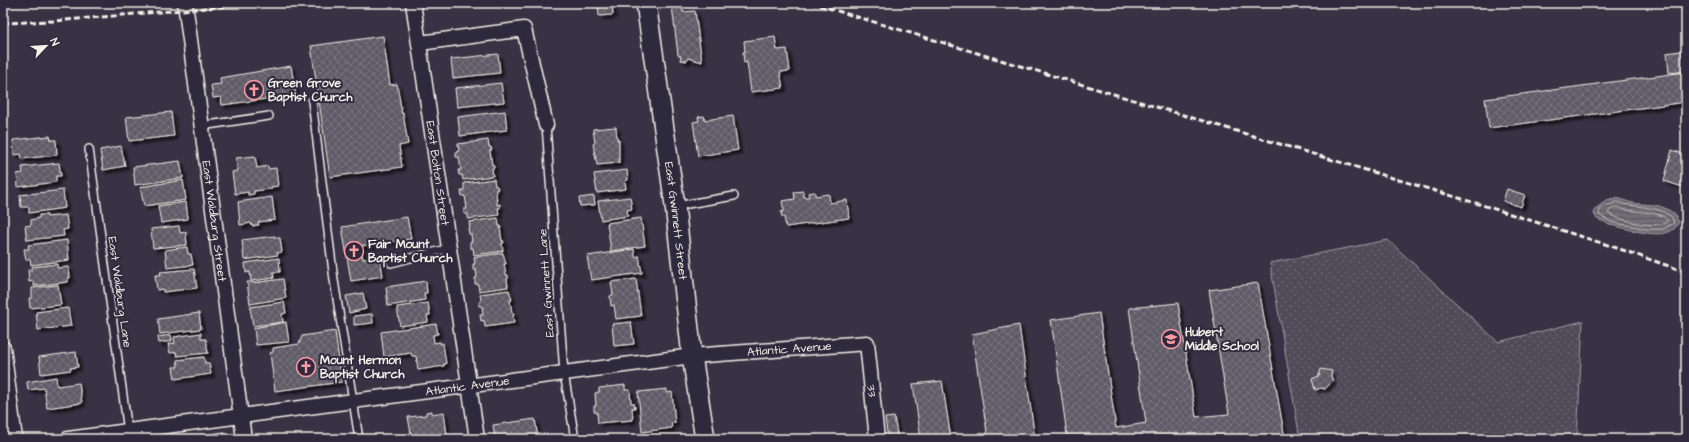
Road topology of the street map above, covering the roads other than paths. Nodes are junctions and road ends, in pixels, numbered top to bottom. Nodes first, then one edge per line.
1 (184, 3) edge
2 (413, 3) edge
3 (646, 3) edge
4 (420, 43) junction
5 (312, 101) dead end
6 (269, 116) dead end
7 (546, 125) joint
8 (201, 126) junction
9 (89, 149) dead end
10 (734, 196) dead end
11 (675, 206) junction
12 (450, 248) junction
13 (391, 263) dead end
14 (868, 343) joint
15 (3, 348) edge
16 (692, 356) junction
17 (564, 373) junction
18 (470, 385) junction
19 (353, 401) junction
20 (241, 417) junction
21 (129, 434) edge
22 (15, 439) edge
23 (68, 439) edge
24 (244, 439) edge
25 (359, 439) edge
26 (477, 439) edge
27 (575, 439) edge
28 (705, 439) edge
29 (877, 439) edge

1 - 8 street, East Waldburg Street
2 - 4 street, East Bolton Street
3 - 11 main road, East Gwinnett Street
4 - 7 street
4 - 12 street, East Bolton Street
5 - 19 lane
6 - 8 lane
7 - 17 lane, East Gwinnett Lane
8 - 20 street, East Waldburg Street
9 - 21 lane, East Waldburg Lane
10 - 11 lane
11 - 16 main road, East Gwinnett Street
12 - 13 lane
12 - 18 street, East Bolton Street
14 - 16 street, Atlantic Avenue
14 - 29 street, 33
15 - 22 street
16 - 17 street, Atlantic Avenue
16 - 28 main road, East Gwinnett Street
17 - 18 street, Atlantic Avenue
17 - 27 lane, East Gwinnett Lane
18 - 19 street, Atlantic Avenue
18 - 26 street, East Bolton Street
19 - 20 street, Atlantic Avenue
19 - 25 lane
20 - 21 street, Atlantic Avenue
20 - 24 street, East Waldburg Street
21 - 23 street, Atlantic Avenue

